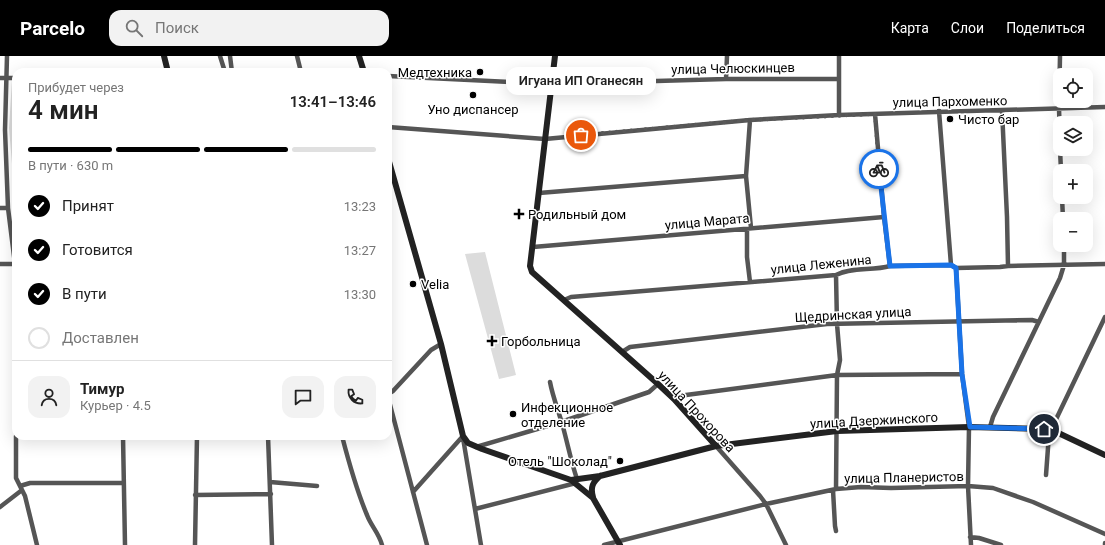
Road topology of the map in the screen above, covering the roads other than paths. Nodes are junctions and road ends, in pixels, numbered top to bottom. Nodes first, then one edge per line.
1 (7, 56) edge
2 (164, 56) edge
3 (220, 56) edge
4 (230, 56) edge
5 (297, 56) edge
6 (359, 56) edge
7 (555, 56) edge
8 (727, 56) edge
9 (839, 56) edge
10 (1060, 56) edge
11 (167, 68) edge
12 (224, 68) edge
13 (232, 68) edge
14 (300, 68) edge
15 (363, 68) edge
16 (1060, 68) edge
17 (392, 76) edge
18 (0, 78) edge
19 (7, 78) junction
20 (12, 78) edge
21 (726, 79) junction
22 (839, 79) junction
23 (552, 84) junction
24 (1093, 107) edge
25 (1105, 107) edge
26 (1059, 108) joint
27 (1002, 110) junction
28 (939, 111) junction
29 (875, 114) junction
30 (839, 115) junction
31 (1059, 116) edge
32 (750, 120) junction
33 (392, 127) edge
34 (3, 131) edge
35 (545, 139) junction
36 (746, 176) junction
37 (392, 183) edge
38 (539, 193) junction
39 (0, 208) edge
40 (8, 208) junction
41 (884, 217) junction
42 (749, 228) junction
43 (12, 240) edge
44 (533, 247) junction
45 (1064, 252) edge
46 (0, 264) edge
47 (12, 264) edge
48 (1105, 264) edge
49 (951, 265) junction
50 (1064, 265) junction
51 (890, 266) junction
52 (1008, 266) junction
53 (956, 268) junction
54 (836, 275) junction
55 (750, 282) junction
56 (564, 300) junction
57 (1105, 317) edge
58 (960, 322) junction
59 (1039, 322) junction
60 (837, 324) junction
61 (441, 344) junction
62 (622, 352) junction
63 (962, 374) junction
64 (837, 375) junction
65 (550, 382) dead end
66 (658, 384) junction
67 (392, 392) edge
68 (674, 399) junction
69 (392, 418) edge
70 (561, 422) junction
71 (970, 427) junction
72 (990, 427) junction
73 (1052, 430) junction
74 (837, 431) junction
75 (704, 433) junction
76 (463, 437) junction
77 (16, 440) edge
78 (123, 440) edge
79 (197, 440) edge
80 (268, 440) edge
81 (343, 440) edge
82 (456, 445) junction
83 (716, 446) junction
84 (476, 447) junction
85 (466, 449) junction
86 (698, 451) junction
87 (1105, 455) edge
88 (1046, 475) dead end
89 (600, 476) junction
90 (575, 481) junction
91 (270, 482) junction
92 (123, 483) junction
93 (317, 486) dead end
94 (968, 486) junction
95 (21, 488) junction
96 (835, 490) junction
97 (412, 492) junction
98 (195, 494) junction
99 (271, 494) junction
100 (593, 498) junction
101 (766, 504) junction
102 (0, 506) edge
103 (475, 509) junction
104 (836, 531) dead end
105 (1105, 534) edge
106 (970, 537) junction
107 (619, 543) edge
108 (37, 545) edge
109 (125, 545) edge
110 (195, 545) edge
111 (272, 545) edge
112 (382, 545) edge
113 (427, 545) edge
114 (481, 545) edge
115 (604, 545) edge
116 (786, 545) edge
117 (970, 545) edge
118 (1001, 545) edge

1 - 19 street
2 - 11 street
3 - 12 street
4 - 13 street
5 - 14 street
6 - 15 street
7 - 23 street
8 - 21 street
9 - 22 street
10 - 16 street
17 - 23 street, улица Челюскинцев
18 - 19 street
19 - 20 street
19 - 34 street
21 - 22 street, улица Челюскинцев
21 - 23 street, улица Челюскинцев
22 - 30 street
23 - 35 street
24 - 25 street, улица Пархоменко
26 - 27 street, улица Пархоменко
26 - 31 street
27 - 28 street, улица Пархоменко
27 - 52 street
28 - 29 street, улица Пархоменко
28 - 49 street
29 - 30 street, улица Пархоменко
29 - 41 street
30 - 32 street, улица Пархоменко
32 - 35 street, улица Пархоменко
32 - 36 street
33 - 35 street, улица Пархоменко
34 - 40 street
35 - 38 street
36 - 38 street
36 - 42 street
37 - 61 street
38 - 44 street
39 - 40 street
40 - 43 street
41 - 42 street, улица Марата
41 - 51 street
42 - 44 street, улица Марата
42 - 55 street
44 - 56 street, улица Прохорова
45 - 50 street
46 - 47 street
48 - 50 street
49 - 51 street, улица Леженина
49 - 53 street
50 - 52 street
50 - 59 street
51 - 54 street, улица Леженина
52 - 53 street
53 - 58 street
54 - 55 street, улица Леженина
54 - 60 street
55 - 56 street, улица Леженина
56 - 62 street, улица Прохорова
57 - 73 street
58 - 59 street, Щедринская улица
58 - 60 street, Щедринская улица
58 - 63 street
59 - 72 street
60 - 62 street, Щедринская улица
60 - 64 street
61 - 67 street
61 - 76 street
62 - 66 street, улица Прохорова
63 - 64 street
63 - 71 street
64 - 68 street
64 - 74 street
65 - 70 street
66 - 68 street, улица Прохорова
66 - 70 street
68 - 75 street, улица Прохорова
69 - 97 street
70 - 84 street
70 - 90 street
71 - 72 street, улица Дзержинского
71 - 74 street, улица Дзержинского
71 - 94 street
72 - 73 street, улица Дзержинского
73 - 87 street, улица Дзержинского
73 - 88 street
74 - 83 street, улица Дзержинского
74 - 96 street
75 - 83 street, улица Прохорова
75 - 86 street
76 - 82 street
76 - 84 street
76 - 85 street
77 - 95 street
78 - 92 street
79 - 98 street
80 - 91 street
81 - 112 street
82 - 85 street
82 - 97 street
83 - 86 street, улица Дзержинского
83 - 101 street, улица Прохорова
84 - 90 street
85 - 103 street
86 - 89 street, улица Дзержинского
89 - 90 street, улица Дзержинского
89 - 100 street
90 - 100 street
90 - 103 street, улица Дзержинского
91 - 93 street
91 - 99 street
92 - 95 street
92 - 109 street
94 - 96 street, улица Планеристов
94 - 105 street, улица Планеристов
94 - 106 street
95 - 102 street
95 - 108 street
96 - 101 street, улица Планеристов
96 - 104 street
97 - 113 street
98 - 99 street
98 - 110 street
99 - 111 street
100 - 107 street
101 - 107 street, улица Планеристов
101 - 116 street, улица Прохорова
103 - 114 street
106 - 117 street
106 - 118 street
107 - 115 street, улица Планеристов

